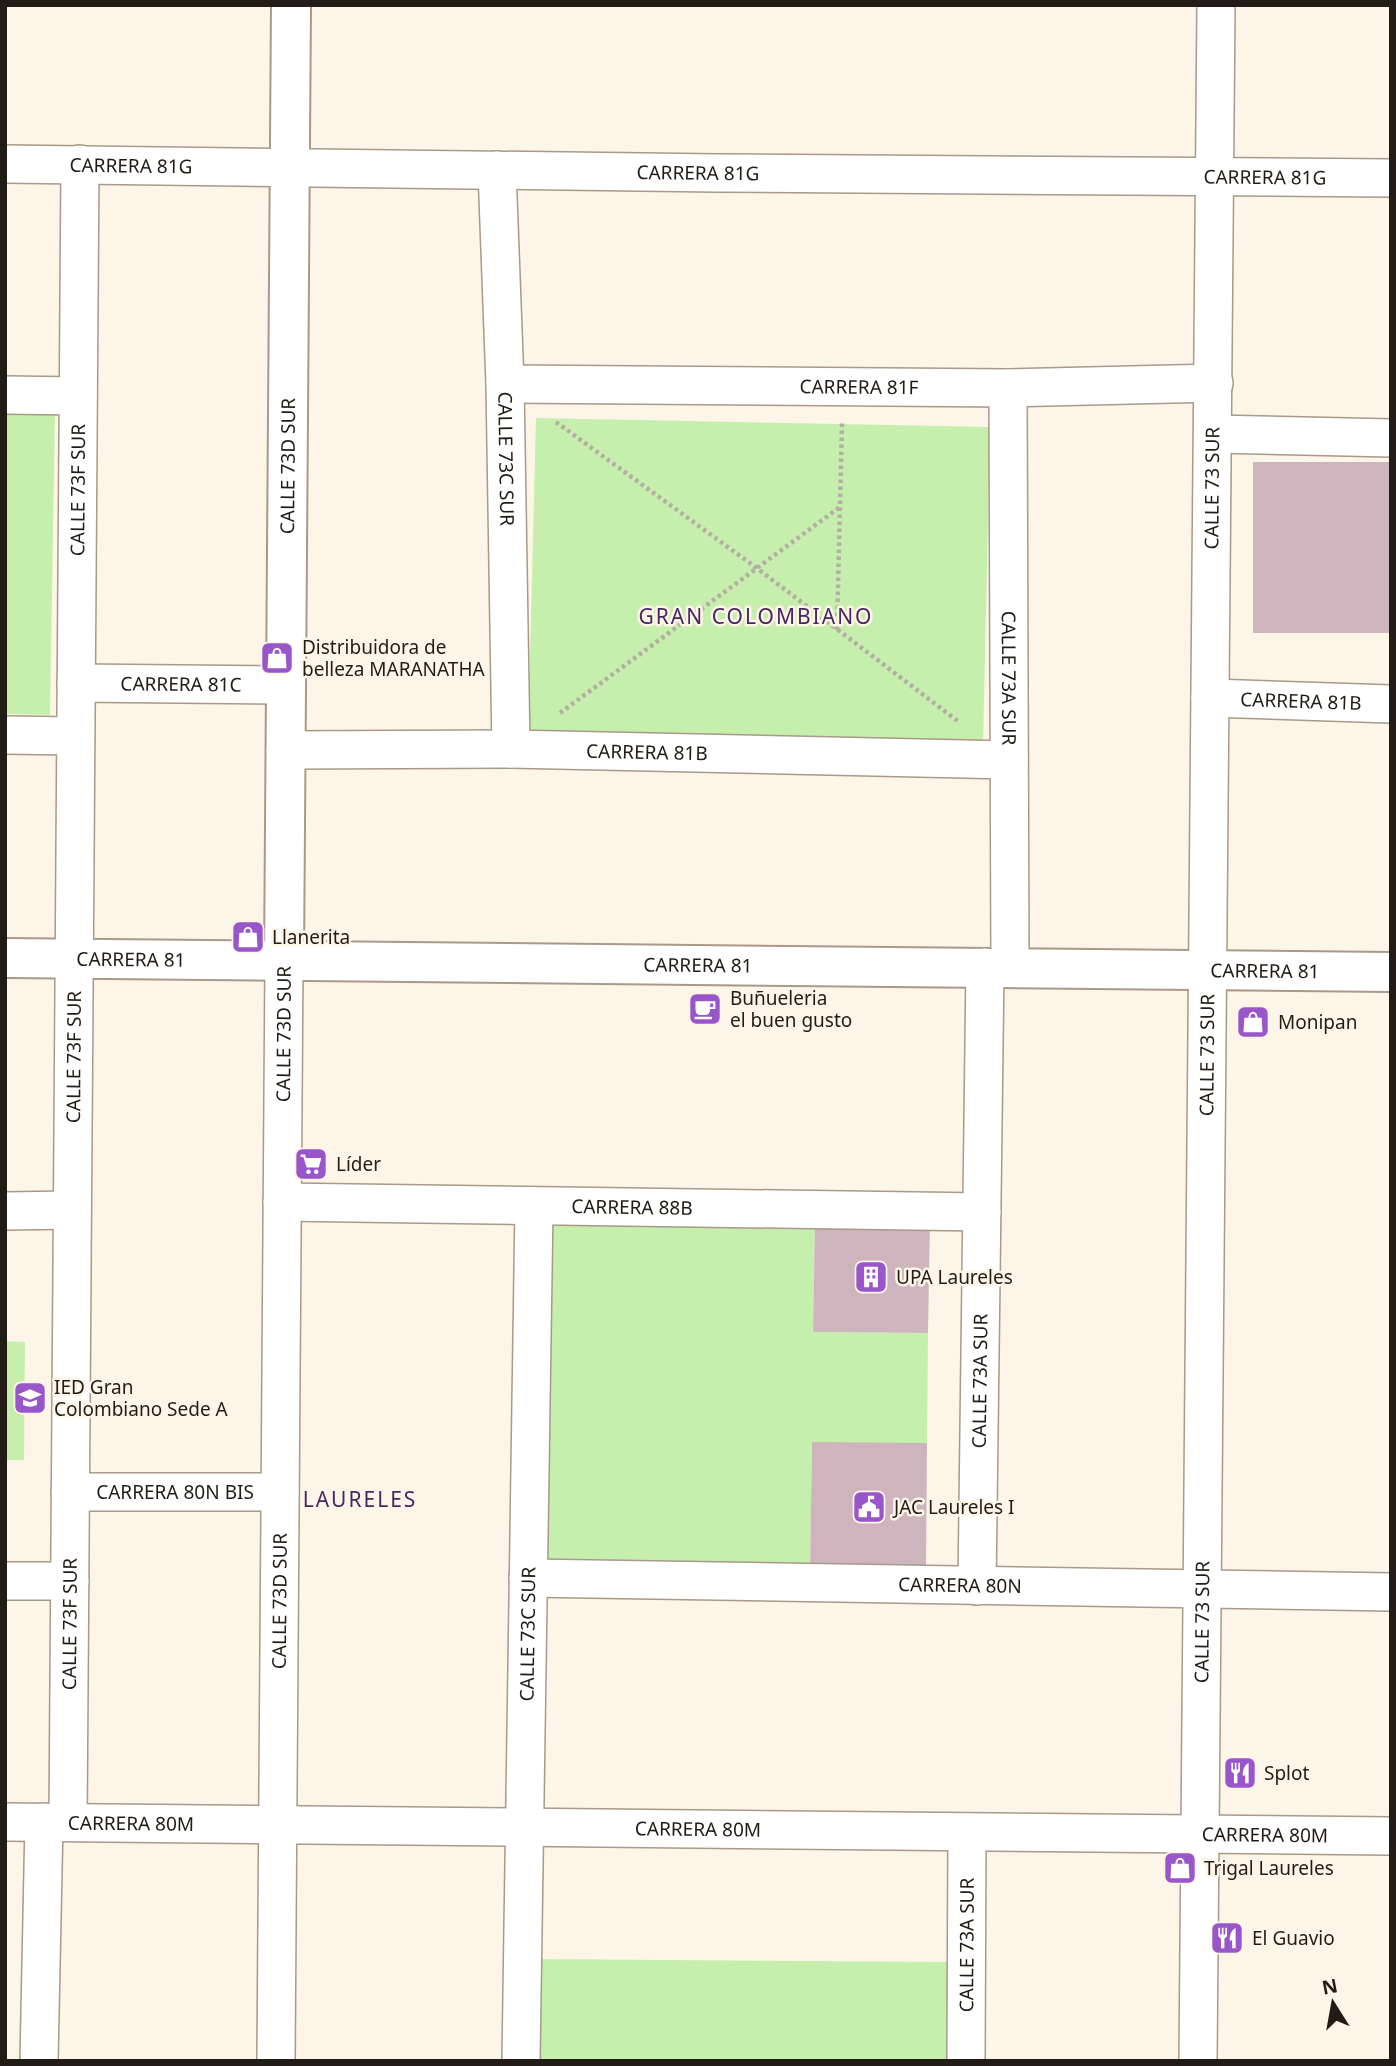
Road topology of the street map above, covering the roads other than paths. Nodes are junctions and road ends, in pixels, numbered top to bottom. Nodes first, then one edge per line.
1 (291, 5) edge
2 (1216, 5) edge
3 (5, 163) edge
4 (80, 164) junction
5 (289, 167) junction
6 (497, 170) junction
7 (1215, 177) junction
8 (1391, 178) edge
9 (1214, 383) junction
10 (505, 384) junction
11 (1008, 388) junction
12 (5, 395) edge
13 (78, 396) junction
14 (1213, 434) junction
15 (1391, 438) edge
16 (76, 683) junction
17 (285, 685) junction
18 (1210, 698) junction
19 (1391, 704) edge
20 (5, 734) edge
21 (75, 736) junction
22 (511, 749) junction
23 (285, 750) junction
24 (1009, 760) junction
25 (5, 958) edge
26 (73, 958) junction
27 (284, 961) junction
28 (997, 967) junction
29 (1208, 969) junction
30 (1391, 972) edge
31 (282, 1202) junction
32 (534, 1206) junction
33 (72, 1210) junction
34 (5, 1211) edge
35 (982, 1212) junction
36 (70, 1492) junction
37 (280, 1492) junction
38 (528, 1578) junction
39 (5, 1581) edge
40 (70, 1581) junction
41 (977, 1586) junction
42 (1203, 1589) junction
43 (1391, 1592) edge
44 (5, 1822) edge
45 (56, 1822) junction
46 (278, 1825) junction
47 (524, 1827) junction
48 (967, 1832) junction
49 (1200, 1835) junction
50 (1391, 1836) edge
51 (39, 2061) edge
52 (276, 2061) edge
53 (521, 2061) edge
54 (966, 2061) edge
55 (1198, 2061) edge

1 - 5 street, CALLE 73D SUR
2 - 7 street, CALLE 73 SUR
3 - 4 street, CARRERA 81G
4 - 5 street, CARRERA 81G
4 - 13 street, CALLE 73F SUR
5 - 6 street, CARRERA 81G
5 - 17 street, CALLE 73D SUR
6 - 7 street, CARRERA 81G
6 - 10 street, CALLE 73C SUR
7 - 8 street, CARRERA 81G
7 - 9 street, CALLE 73 SUR
9 - 11 street, CARRERA 81F
9 - 14 street, CALLE 73 SUR
10 - 11 street, CARRERA 81F
10 - 22 street, CALLE 73C SUR
11 - 24 street, CALLE 73A SUR
12 - 13 street
13 - 16 street, CALLE 73F SUR
14 - 15 street
14 - 18 street, CALLE 73 SUR
16 - 17 street, CARRERA 81C
16 - 21 street, CALLE 73F SUR
17 - 23 street, CALLE 73D SUR
18 - 19 street, CARRERA 81B
18 - 29 street, CALLE 73 SUR
20 - 21 street
21 - 26 street, CALLE 73F SUR
22 - 23 street, CARRERA 81B
22 - 24 street, CARRERA 81B
23 - 27 street, CALLE 73D SUR
24 - 28 street, CALLE 73A SUR
25 - 26 street, CARRERA 81
26 - 27 street, CARRERA 81
26 - 33 street, CALLE 73F SUR
27 - 28 street, CARRERA 81
27 - 31 street, CALLE 73D SUR
28 - 29 street, CARRERA 81
28 - 35 street, CALLE 73A SUR
29 - 30 street, CARRERA 81
29 - 42 street, CALLE 73 SUR
31 - 32 street, CARRERA 88B
31 - 37 street, CALLE 73D SUR
32 - 35 street, CARRERA 88B
32 - 38 street, CALLE 73C SUR
33 - 34 street
33 - 36 street, CALLE 73F SUR
35 - 41 street, CALLE 73A SUR
36 - 37 street, CARRERA 80N BIS
36 - 40 street, CALLE 73F SUR
37 - 46 street, CALLE 73D SUR
38 - 41 street, CARRERA 80N
38 - 47 street, CALLE 73C SUR
39 - 40 street
40 - 45 street, CALLE 73F SUR
41 - 42 street, CARRERA 80N
42 - 43 street, CARRERA 80N
42 - 49 street, CALLE 73 SUR
44 - 45 street, CARRERA 80M
45 - 46 street, CARRERA 80M
45 - 51 street, CALLE 73F SUR
46 - 47 street, CARRERA 80M
46 - 52 street, CALLE 73D SUR
47 - 48 street, CARRERA 80M
47 - 53 street, CALLE 73C SUR
48 - 49 street, CARRERA 80M
48 - 54 street, CALLE 73A SUR
49 - 50 street, CARRERA 80M
49 - 55 street, CALLE 73 SUR

